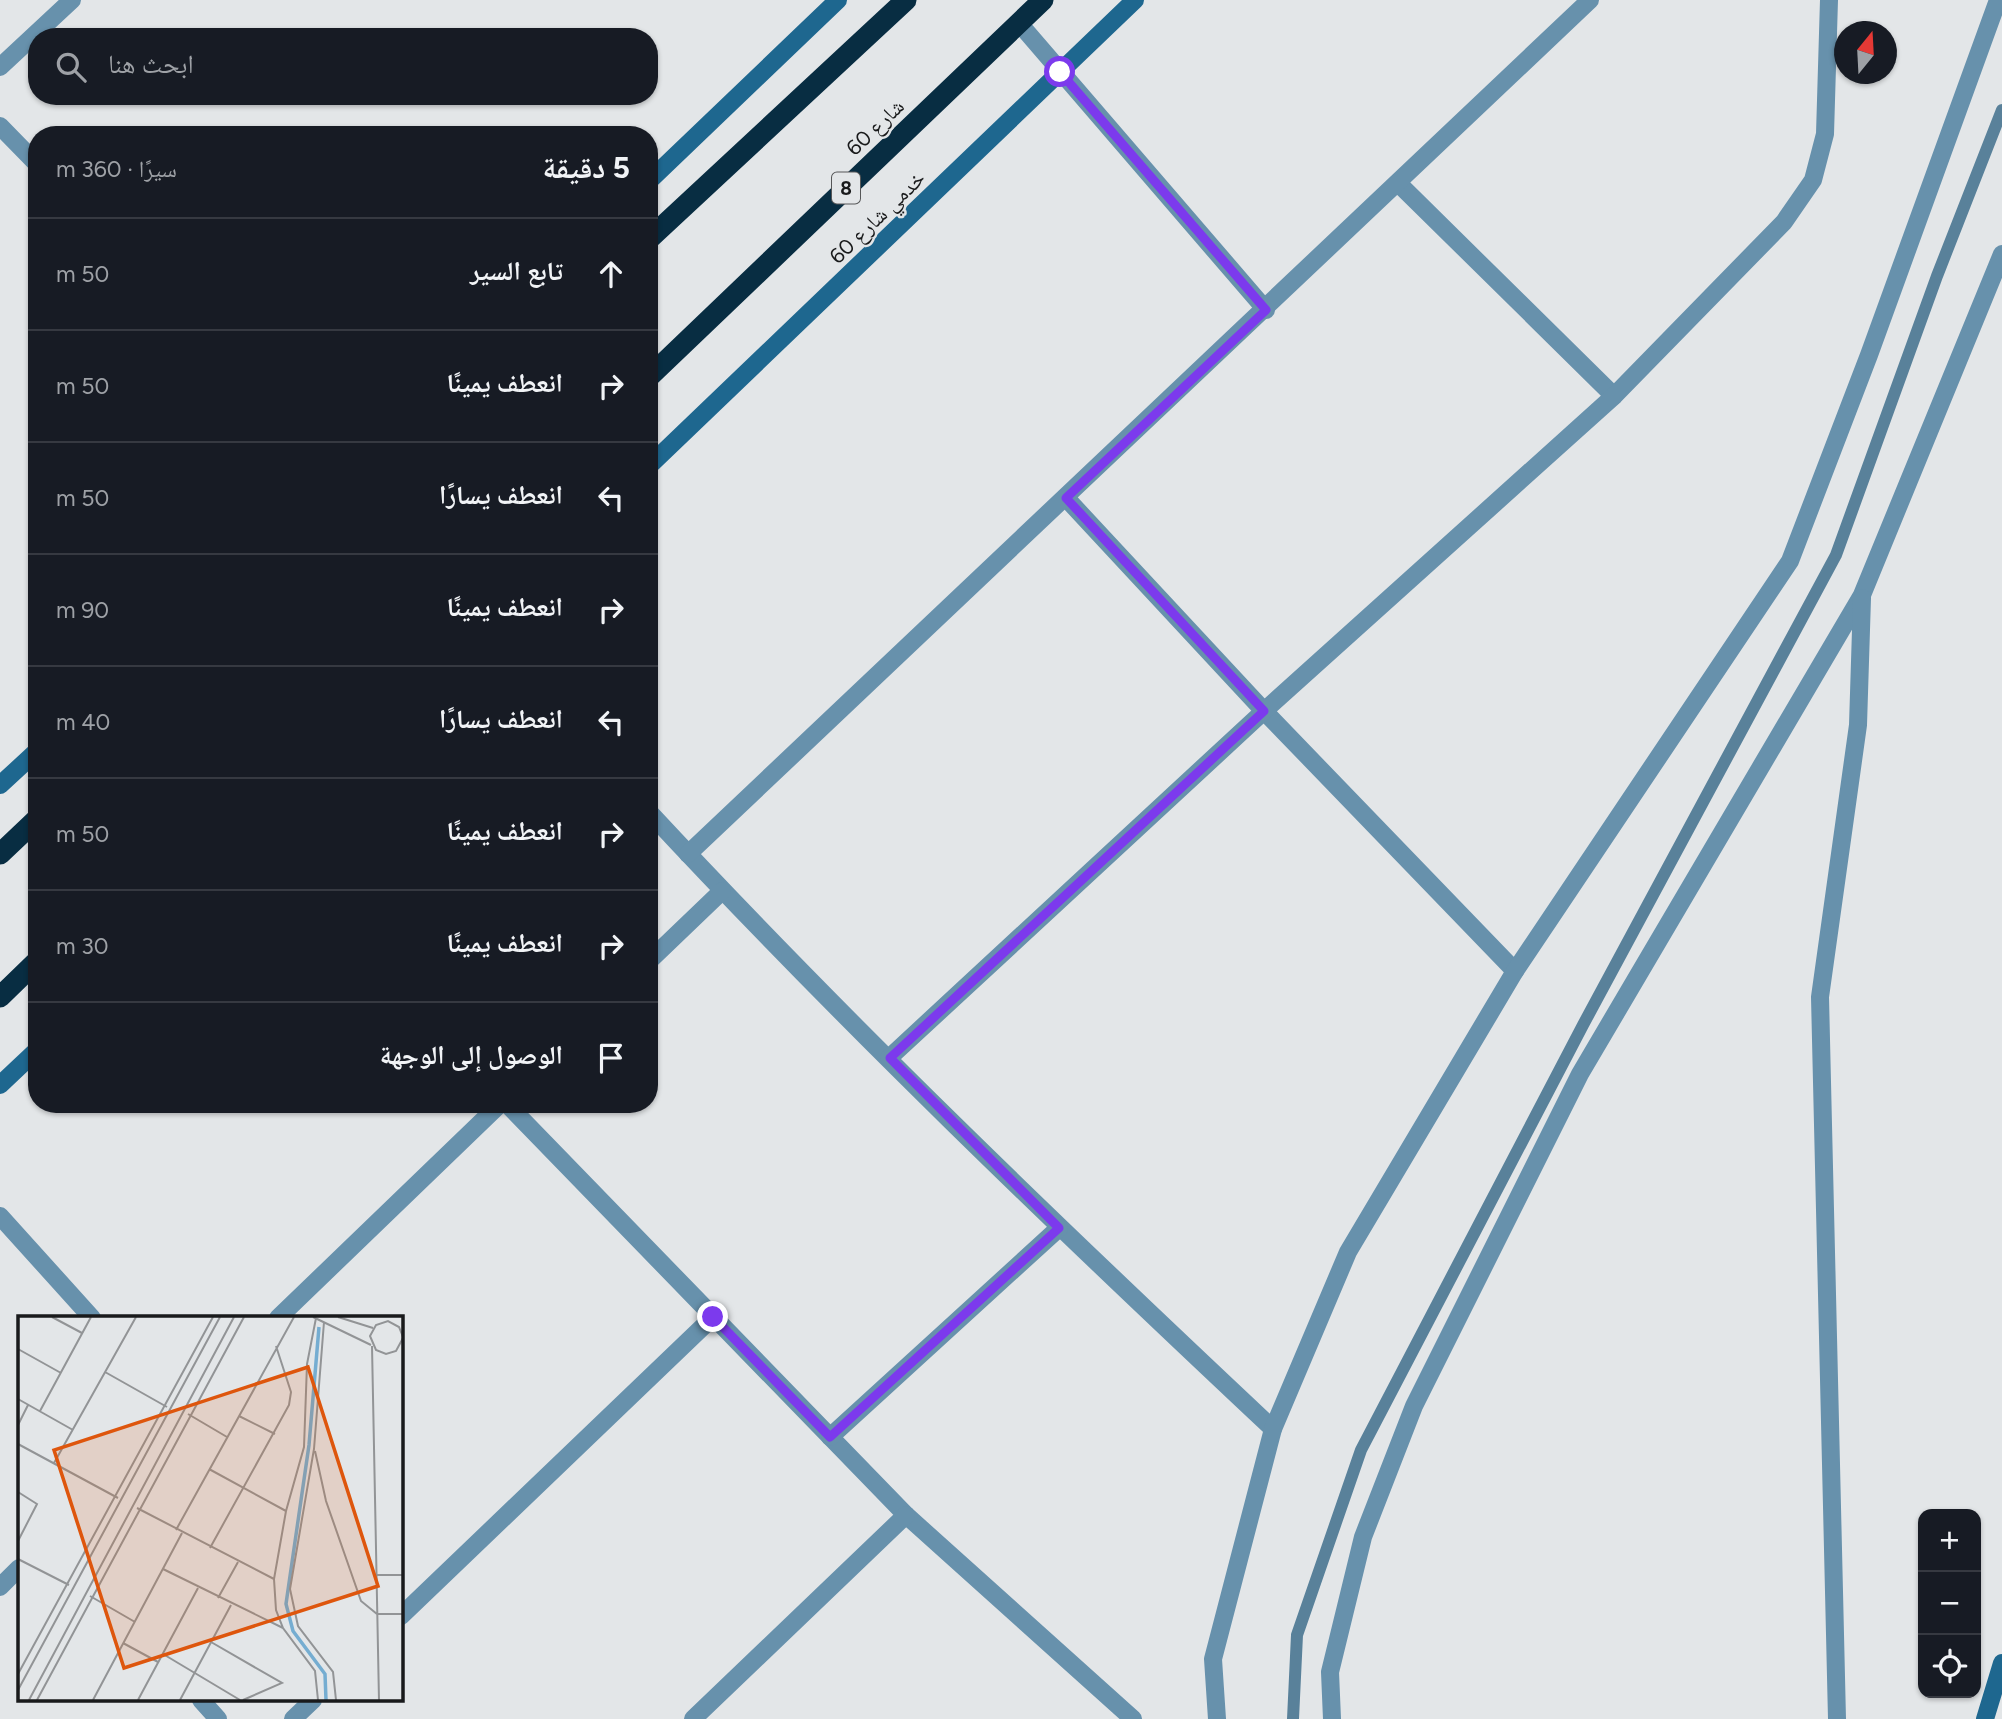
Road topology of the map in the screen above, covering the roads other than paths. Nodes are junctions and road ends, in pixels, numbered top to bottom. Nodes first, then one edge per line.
1 (72, 0) edge
2 (838, 0) edge
3 (906, 0) edge
4 (1043, 0) edge
5 (1135, 0) edge
6 (1590, 0) edge
7 (1829, 0) edge
8 (1997, 0) edge
9 (1019, 23) junction
10 (41, 28) edge
11 (28, 40) edge
12 (0, 66) edge
13 (1060, 72) junction
14 (0, 126) edge
15 (28, 155) edge
16 (658, 172) edge
17 (1399, 184) junction
18 (658, 231) edge
19 (2002, 254) edge
20 (1266, 310) junction
21 (658, 368) edge
22 (1614, 396) junction
23 (658, 457) edge
24 (1066, 498) junction
25 (1862, 595) junction
26 (1264, 711) junction
27 (28, 759) edge
28 (0, 785) edge
29 (658, 822) edge
30 (28, 827) edge
31 (0, 854) edge
32 (688, 854) junction
33 (722, 891) junction
34 (658, 952) edge
35 (28, 970) edge
36 (1515, 971) junction
37 (0, 996) edge
38 (890, 1058) junction
39 (28, 1059) edge
40 (0, 1085) edge
41 (491, 1113) edge
42 (516, 1113) edge
43 (0, 1216) edge
44 (1059, 1228) junction
45 (90, 1316) edge
46 (280, 1316) edge
47 (713, 1317) junction
48 (1273, 1429) junction
49 (830, 1437) junction
50 (906, 1515) junction
51 (18, 1569) edge
52 (0, 1587) edge
53 (402, 1615) edge
54 (2002, 1663) edge
55 (203, 1702) edge
56 (218, 1719) edge
57 (693, 1719) edge
58 (1133, 1719) edge
59 (1217, 1719) edge
60 (1332, 1719) edge
61 (1837, 1719) edge
62 (1985, 1719) edge

1 - 10 street
2 - 16 main road
3 - 18 highway
4 - 9 highway, شارع 60 / 8
5 - 13 main road, خدمي شارع 60
6 - 17 street
7 - 22 street
8 - 36 street
9 - 13 street
9 - 21 highway, شارع 60 / 8
11 - 12 street
13 - 20 street
13 - 23 main road, خدمي شارع 60
14 - 15 street
17 - 20 street
17 - 22 street
19 - 25 street
20 - 24 street
22 - 26 street
24 - 26 street
24 - 32 street
25 - 60 street
25 - 61 street
26 - 36 street
26 - 38 street
27 - 28 main road
29 - 32 street
30 - 31 highway
32 - 33 street
33 - 34 street
33 - 38 street
35 - 37 highway
36 - 48 street
38 - 44 street
39 - 40 main road
41 - 46 street
42 - 47 street
43 - 45 street
44 - 48 street
44 - 49 street
47 - 49 street
47 - 53 street
48 - 59 street
49 - 50 street
50 - 57 street
50 - 58 street
51 - 52 street
54 - 62 main road
55 - 56 street

